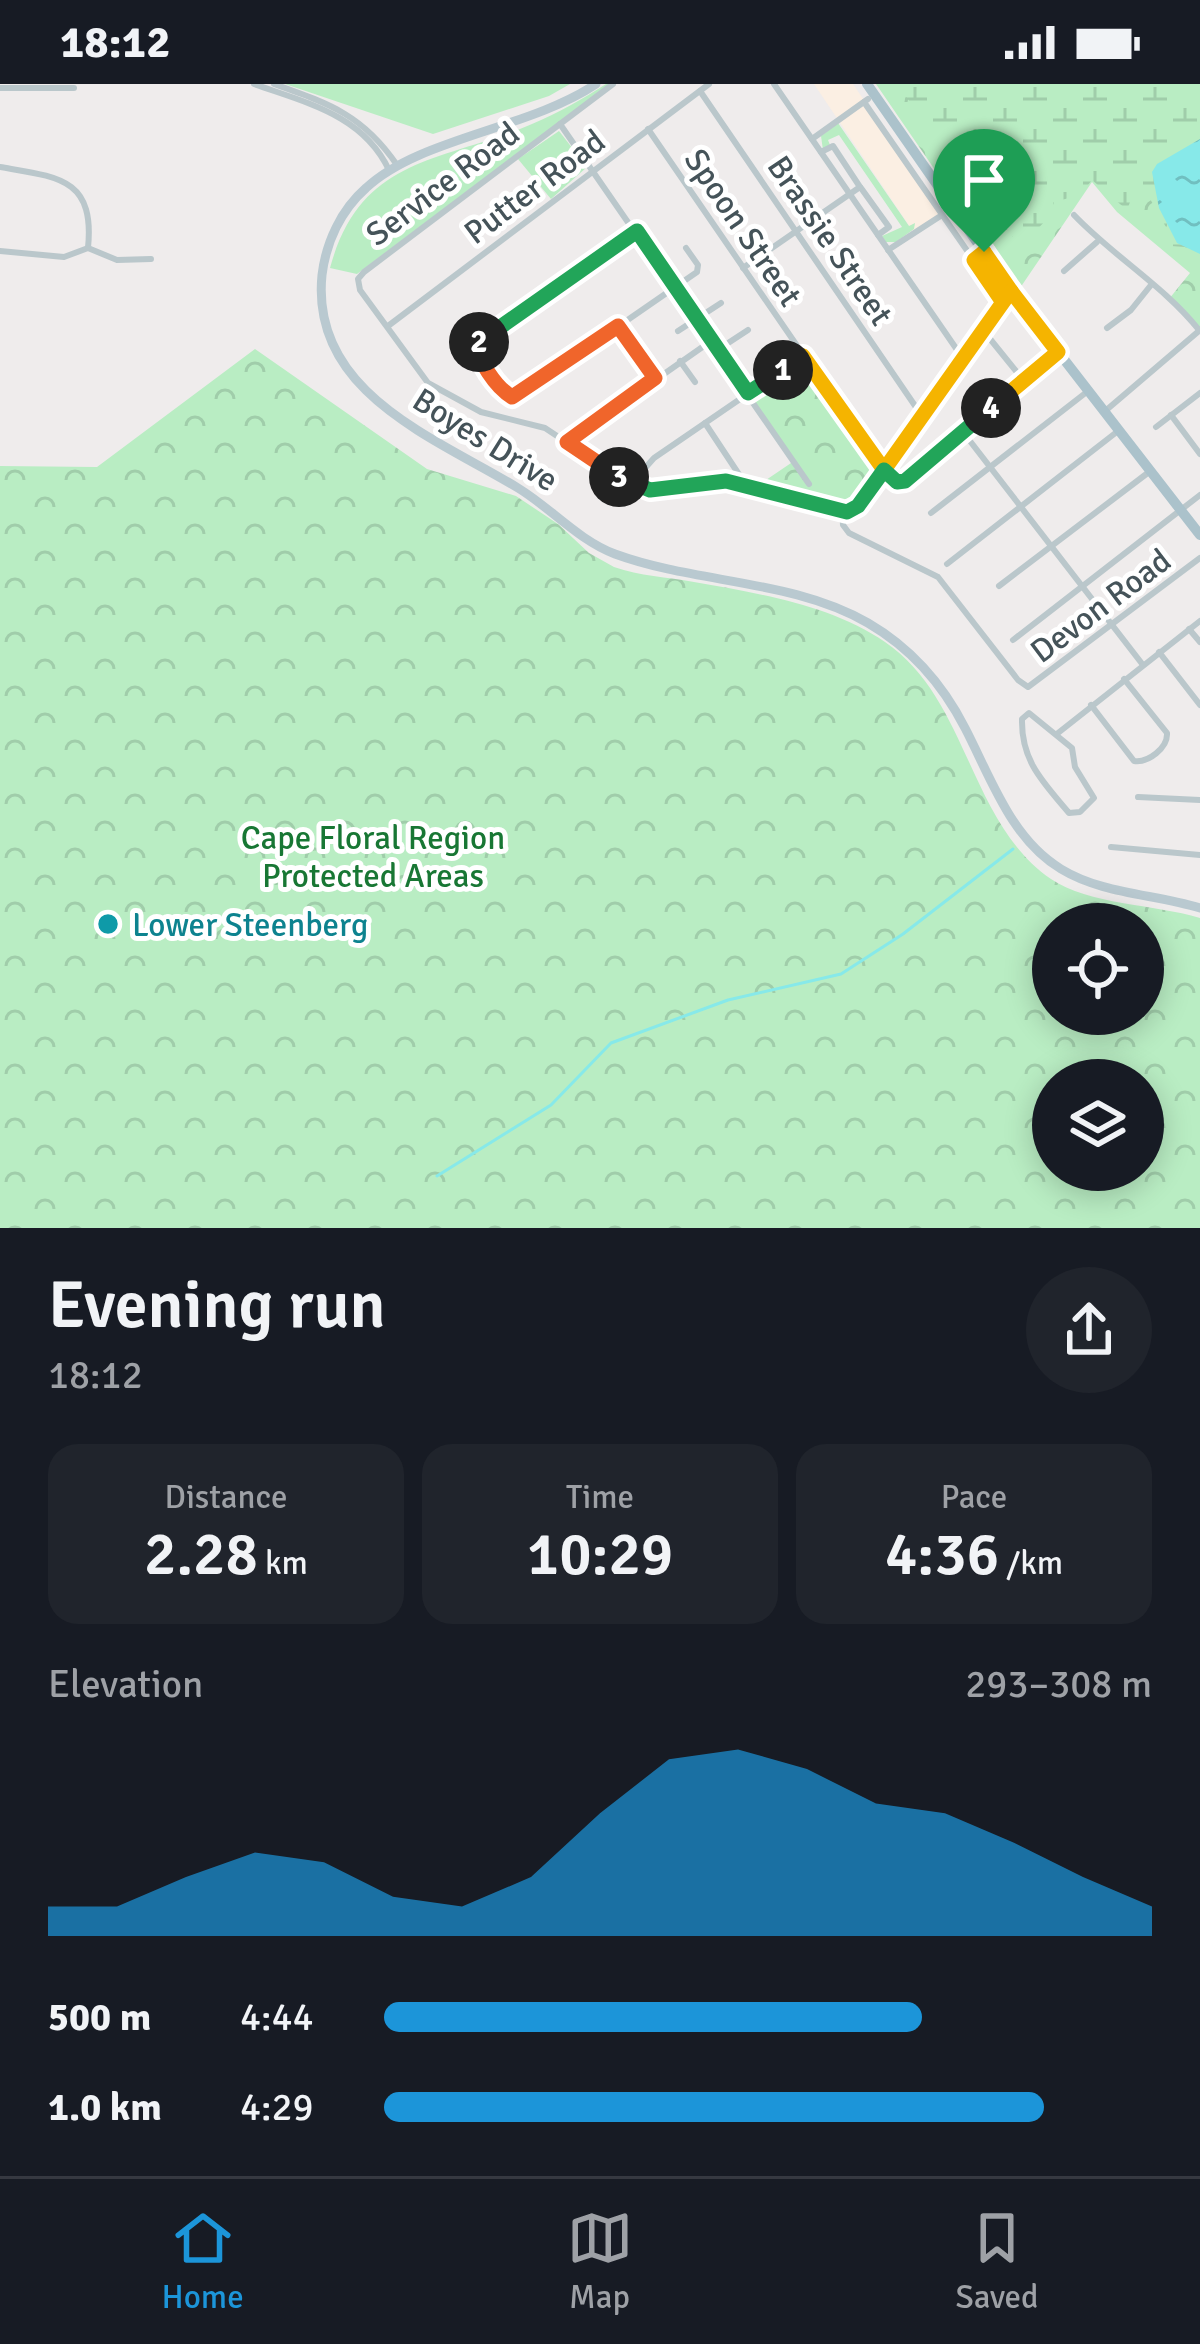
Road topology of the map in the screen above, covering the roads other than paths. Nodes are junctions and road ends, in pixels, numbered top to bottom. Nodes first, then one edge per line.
1 (254, 84) edge
2 (274, 84) edge
3 (596, 84) edge
4 (613, 84) edge
5 (709, 84) edge
6 (774, 84) edge
7 (55, 86) edge
8 (4, 87) edge
9 (74, 88) dead end
10 (700, 91) junction
11 (869, 94) edge
12 (560, 124) junction
13 (648, 130) junction
14 (812, 139) junction
15 (825, 150) junction
16 (0, 166) edge
17 (393, 168) junction
18 (594, 170) junction
19 (856, 190) junction
20 (942, 215) junction
21 (1074, 215) dead end
22 (637, 231) junction
23 (796, 232) junction
24 (882, 233) junction
25 (1099, 241) junction
26 (88, 248) junction
27 (686, 248) dead end
28 (888, 250) junction
29 (0, 251) edge
30 (979, 256) junction
31 (151, 259) dead end
32 (743, 268) junction
33 (1064, 272) dead end
34 (1151, 285) junction
35 (676, 286) junction
36 (1007, 296) junction
37 (721, 303) dead end
38 (698, 318) junction
39 (388, 326) junction
40 (618, 326) junction
41 (982, 328) junction
42 (1107, 328) dead end
43 (748, 329) dead end
44 (1200, 330) edge
45 (678, 331) dead end
46 (712, 340) junction
47 (719, 349) junction
48 (1058, 352) junction
49 (803, 356) junction
50 (962, 357) junction
51 (680, 361) junction
52 (655, 378) junction
53 (1024, 381) junction
54 (694, 382) dead end
55 (1088, 391) junction
56 (748, 393) junction
57 (1200, 393) edge
58 (1104, 412) junction
59 (1171, 415) junction
60 (922, 416) junction
61 (705, 423) junction
62 (1156, 427) dead end
63 (1118, 431) junction
64 (963, 432) junction
65 (567, 442) junction
66 (1200, 454) edge
67 (646, 467) dead end
68 (990, 467) junction
69 (884, 470) junction
70 (1150, 471) junction
71 (809, 484) dead end
72 (747, 487) junction
73 (1200, 495) edge
74 (1020, 507) junction
75 (1180, 510) junction
76 (842, 512) junction
77 (931, 513) dead end
78 (1200, 535) edge
79 (1051, 546) junction
80 (1200, 558) edge
81 (947, 564) dead end
82 (999, 586) dead end
83 (1082, 586) junction
84 (1200, 621) edge
85 (1113, 626) junction
86 (1190, 629) junction
87 (1012, 640) dead end
88 (1200, 642) edge
89 (1159, 652) junction
90 (1143, 665) junction
91 (1124, 679) junction
92 (1091, 705) junction
93 (1200, 705) edge
94 (1058, 733) junction
95 (1138, 796) dead end
96 (1200, 800) edge
97 (1111, 847) dead end
98 (1200, 855) edge
99 (1200, 908) edge

1 - 17 street
2 - 17 street
3 - 17 main road, Boyes Drive
4 - 12 street, Service Road
5 - 10 street, Putter Road
6 - 14 street
7 - 8 street
7 - 9 street
10 - 13 street, Putter Road
10 - 23 street, Brassie Street
11 - 14 street
11 - 20 street
11 - 30 main road
12 - 18 street
12 - 39 street, Service Road
13 - 18 street, Putter Road
13 - 32 street, Spoon Street
14 - 15 street
15 - 19 street
15 - 19 street
16 - 26 street
17 - 99 main road, Boyes Drive
18 - 22 street
18 - 39 street, Putter Road
19 - 23 street
19 - 24 street
19 - 24 street
20 - 28 street
20 - 30 street
21 - 25 street
22 - 35 street
22 - 40 street
23 - 32 street
23 - 60 street, Brassie Street
24 - 28 street
25 - 33 street
25 - 34 street
26 - 29 street
26 - 31 street
27 - 35 street
28 - 50 street
30 - 36 main road
32 - 49 street, Spoon Street
34 - 42 street
34 - 44 street
35 - 38 street
35 - 40 street
36 - 41 street
36 - 48 main road
37 - 38 street
38 - 45 street
38 - 46 street
39 - 65 street
40 - 52 street
41 - 50 street
41 - 53 street
43 - 47 street
44 - 58 street
46 - 47 street
46 - 51 street
47 - 56 street
48 - 53 street
48 - 55 main road
49 - 56 street
49 - 69 street, Spoon Street
50 - 60 street
51 - 52 street
51 - 54 street
52 - 65 street
53 - 64 street
55 - 58 main road
55 - 68 street
56 - 61 street
56 - 71 street
57 - 59 street
58 - 63 main road
59 - 62 street
59 - 66 street
60 - 69 street
61 - 67 street
61 - 72 street
63 - 70 main road
63 - 74 street
64 - 68 street
64 - 69 street
65 - 72 street
68 - 74 street
68 - 77 street
69 - 76 street
70 - 75 main road
70 - 79 street
72 - 76 street
73 - 75 street
74 - 79 street
74 - 81 street
75 - 78 main road
75 - 83 street
76 - 85 street, Devon Road
79 - 82 street
79 - 83 street
80 - 85 street, Devon Road
83 - 85 street
83 - 87 street
84 - 86 street
85 - 90 street
86 - 88 street
86 - 89 street
89 - 90 street
89 - 93 street
90 - 91 street
91 - 92 street
91 - 92 street
92 - 94 street
94 - 94 street
95 - 96 street
97 - 98 street

